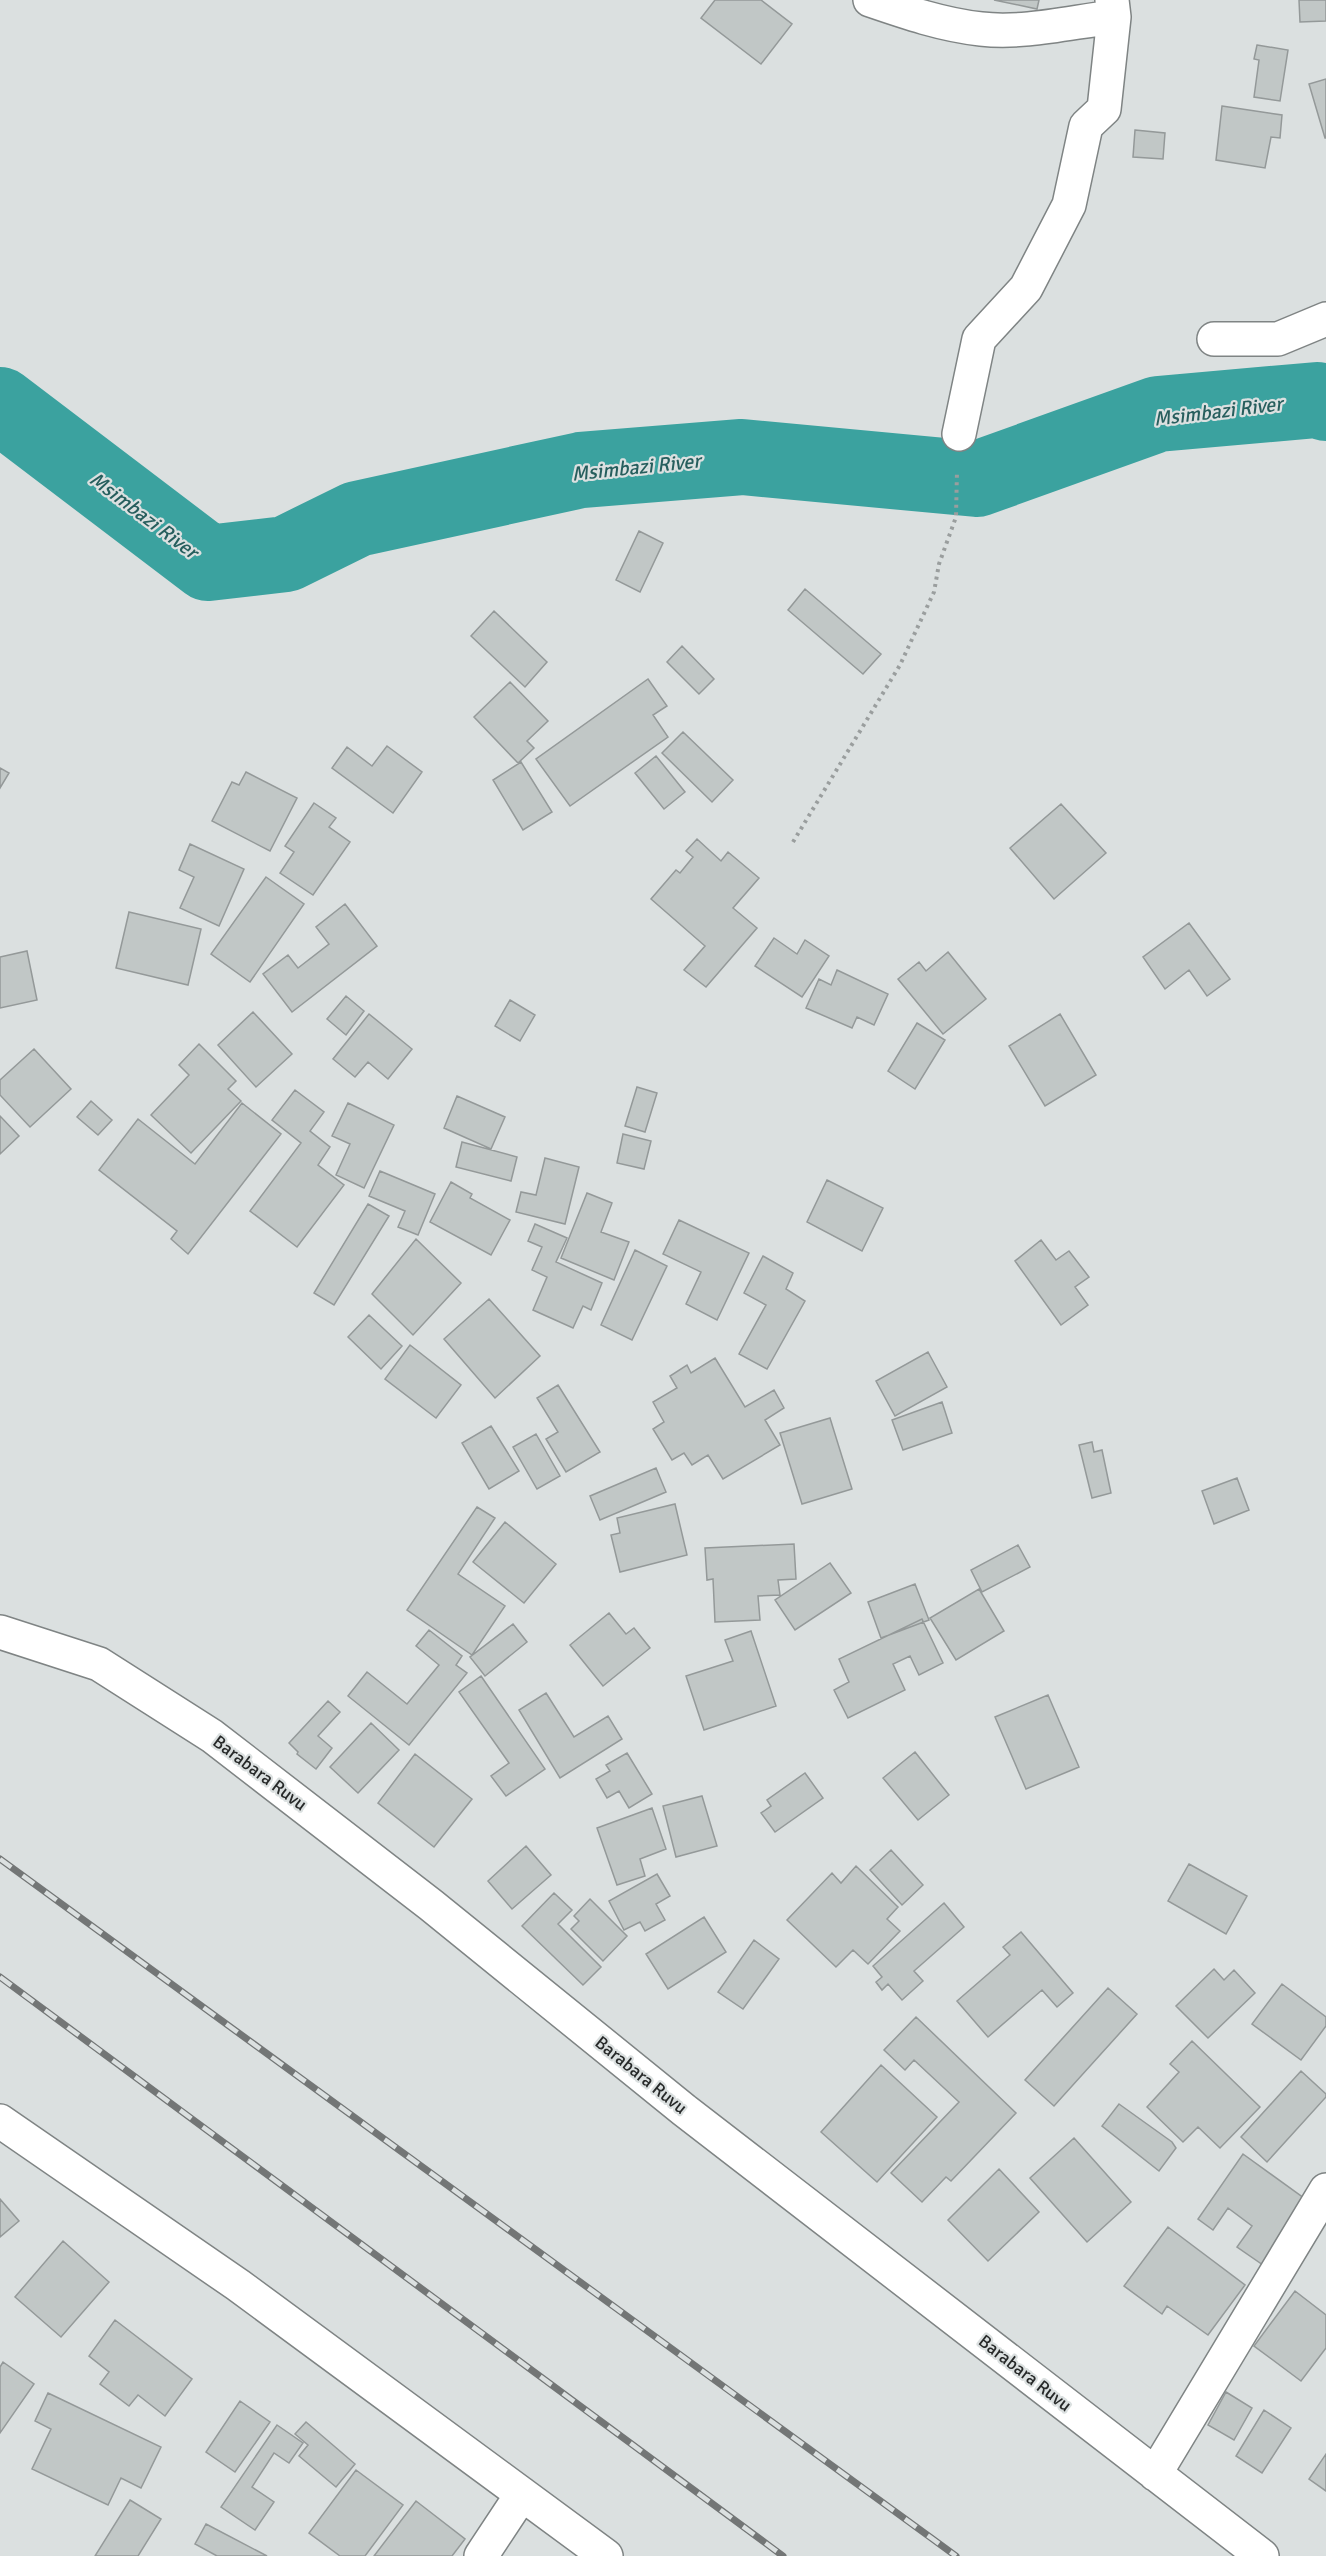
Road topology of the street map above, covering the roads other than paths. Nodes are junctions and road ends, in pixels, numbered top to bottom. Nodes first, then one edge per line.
1 (870, 0) edge
2 (1113, 8) edge
3 (1326, 319) edge
4 (1214, 339) dead end
5 (959, 434) dead end
6 (0, 1632) edge
7 (0, 2121) edge
8 (1326, 2190) edge
9 (1155, 2474) junction
10 (522, 2494) junction
11 (481, 2556) edge
12 (606, 2556) edge
13 (1262, 2556) edge

1 - 2 street
2 - 5 street
3 - 4 street
6 - 9 street, Barabara Ruvu
7 - 10 street
8 - 9 street
9 - 13 street, Barabara Ruvu
10 - 11 street
10 - 12 street

